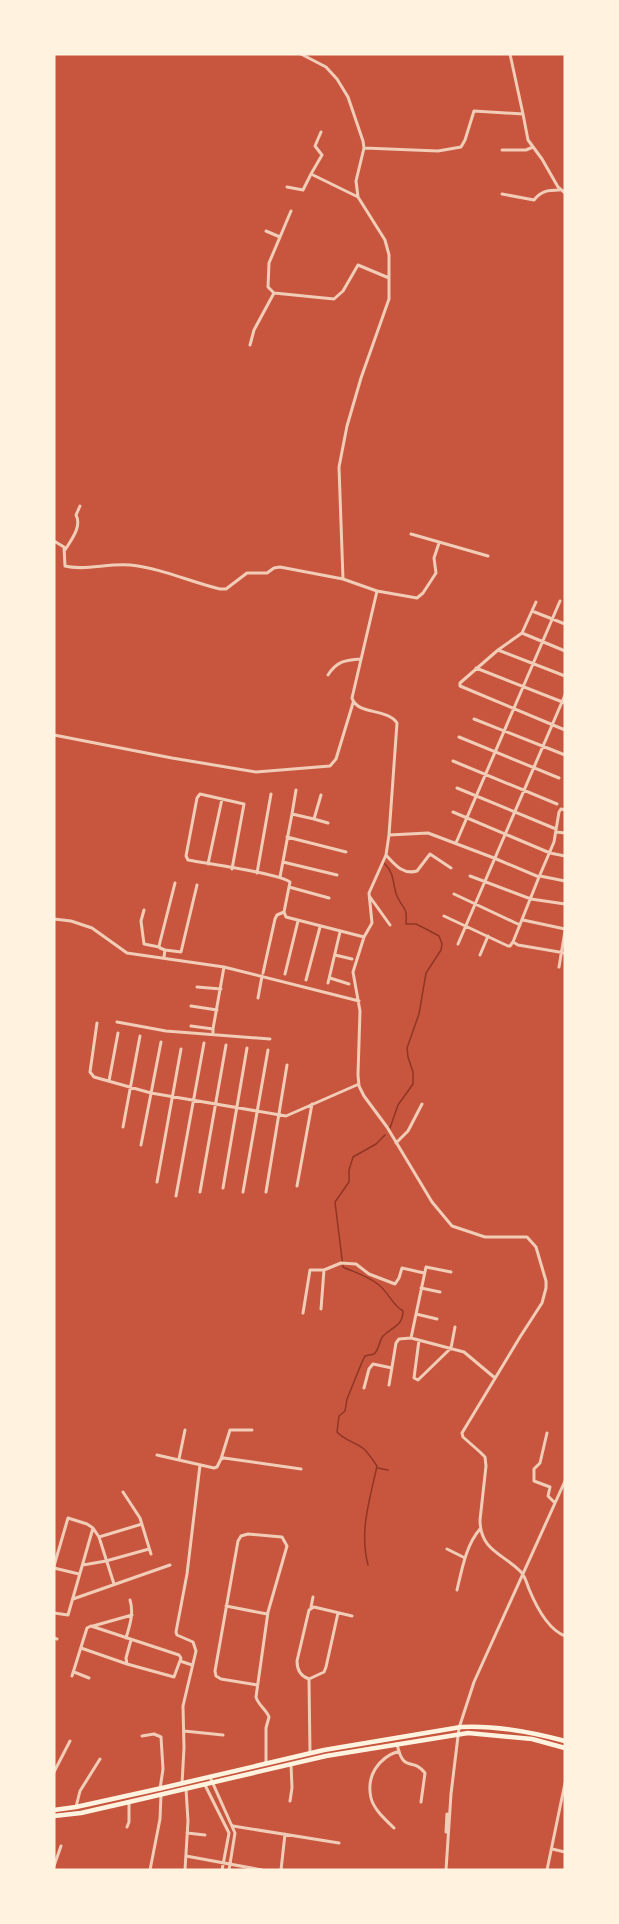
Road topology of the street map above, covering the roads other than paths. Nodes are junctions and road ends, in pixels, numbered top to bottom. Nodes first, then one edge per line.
1 (301, 54) edge
2 (510, 54) edge
3 (523, 114) junction
4 (321, 132) dead end
5 (533, 147) junction
6 (364, 148) junction
7 (502, 150) dead end
8 (311, 174) junction
9 (287, 187) dead end
10 (559, 190) dead end
11 (565, 193) edge
12 (502, 194) dead end
13 (358, 197) junction
14 (291, 211) dead end
15 (266, 231) dead end
16 (280, 237) junction
17 (389, 278) junction
18 (274, 293) junction
19 (250, 345) dead end
20 (80, 506) dead end
21 (411, 534) dead end
22 (54, 541) edge
23 (439, 543) junction
24 (65, 550) junction
25 (488, 556) dead end
26 (343, 579) junction
27 (377, 591) junction
28 (560, 601) dead end
29 (536, 602) dead end
30 (532, 611) junction
31 (552, 619) junction
32 (565, 624) edge
33 (522, 633) junction
34 (542, 642) junction
35 (498, 650) junction
36 (565, 651) edge
37 (361, 659) junction
38 (533, 664) junction
39 (476, 668) junction
40 (328, 675) dead end
41 (565, 676) edge
42 (523, 685) junction
43 (565, 695) edge
44 (563, 702) edge
45 (353, 703) junction
46 (514, 708) junction
47 (474, 719) dead end
48 (552, 724) junction
49 (504, 730) junction
50 (565, 730) edge
51 (54, 735) edge
52 (459, 737) dead end
53 (542, 747) junction
54 (495, 752) junction
55 (565, 755) edge
56 (453, 762) dead end
57 (533, 768) junction
58 (485, 774) junction
59 (560, 778) dead end
60 (457, 788) dead end
61 (524, 789) junction
62 (296, 790) dead end
63 (271, 794) dead end
64 (321, 795) dead end
65 (476, 796) junction
66 (222, 799) junction
67 (557, 804) dead end
68 (565, 810) edge
69 (453, 812) dead end
70 (514, 812) junction
71 (292, 814) junction
72 (467, 818) junction
73 (314, 819) junction
74 (328, 823) dead end
75 (556, 831) junction
76 (565, 834) edge
77 (389, 835) junction
78 (505, 835) junction
79 (287, 837) junction
80 (456, 843) junction
81 (346, 852) dead end
82 (550, 853) junction
83 (386, 855) junction
84 (565, 856) edge
85 (494, 858) junction
86 (283, 862) junction
87 (208, 864) junction
88 (451, 868) dead end
89 (232, 869) junction
90 (257, 873) junction
91 (337, 875) dead end
92 (470, 876) dead end
93 (540, 876) junction
94 (280, 877) junction
95 (565, 880) edge
96 (485, 881) junction
97 (175, 883) dead end
98 (197, 885) dead end
99 (289, 887) junction
100 (454, 894) dead end
101 (369, 896) junction
102 (329, 898) dead end
103 (531, 899) junction
104 (475, 904) junction
105 (565, 904) edge
106 (144, 910) dead end
107 (284, 912) junction
108 (444, 916) dead end
109 (54, 919) edge
110 (522, 920) junction
111 (298, 921) junction
112 (390, 925) dead end
113 (466, 925) junction
114 (520, 925) junction
115 (320, 927) junction
116 (565, 930) edge
117 (340, 932) junction
118 (488, 936) junction
119 (364, 937) junction
120 (513, 942) junction
121 (458, 944) dead end
122 (159, 947) junction
123 (165, 950) junction
124 (563, 952) edge
125 (335, 955) junction
126 (480, 956) dead end
127 (164, 957) junction
128 (352, 959) dead end
129 (224, 967) junction
130 (559, 967) dead end
131 (262, 974) junction
132 (285, 974) dead end
133 (306, 980) dead end
134 (349, 984) dead end
135 (197, 987) dead end
136 (221, 989) junction
137 (258, 998) dead end
138 (359, 1001) junction
139 (191, 1006) dead end
140 (217, 1010) junction
141 (117, 1022) dead end
142 (97, 1023) dead end
143 (191, 1026) dead end
144 (213, 1029) junction
145 (118, 1033) dead end
146 (213, 1034) junction
147 (140, 1036) dead end
148 (270, 1039) dead end
149 (161, 1042) dead end
150 (204, 1043) dead end
151 (226, 1045) dead end
152 (247, 1048) dead end
153 (181, 1049) dead end
154 (268, 1050) dead end
155 (287, 1065) dead end
156 (109, 1081) junction
157 (359, 1084) junction
158 (129, 1088) junction
159 (151, 1093) junction
160 (172, 1096) junction
161 (194, 1100) junction
162 (214, 1103) junction
163 (312, 1104) junction
164 (422, 1104) dead end
165 (236, 1107) junction
166 (258, 1112) junction
167 (280, 1115) junction
168 (123, 1127) dead end
169 (396, 1143) junction
170 (141, 1144) dead end
171 (157, 1182) dead end
172 (297, 1186) dead end
173 (223, 1188) dead end
174 (200, 1192) dead end
175 (243, 1192) dead end
176 (266, 1192) dead end
177 (176, 1196) dead end
178 (324, 1270) junction
179 (451, 1272) dead end
180 (424, 1273) junction
181 (422, 1288) junction
182 (440, 1292) dead end
183 (321, 1309) dead end
184 (303, 1313) dead end
185 (416, 1314) junction
186 (437, 1319) dead end
187 (455, 1327) dead end
188 (411, 1338) junction
189 (419, 1340) junction
190 (451, 1348) junction
191 (392, 1368) junction
192 (495, 1378) junction
193 (389, 1384) dead end
194 (364, 1388) dead end
195 (185, 1430) dead end
196 (252, 1430) dead end
197 (547, 1433) dead end
198 (158, 1455) dead end
199 (179, 1459) junction
200 (221, 1459) junction
201 (201, 1465) junction
202 (301, 1469) dead end
203 (565, 1481) edge
204 (123, 1492) dead end
205 (555, 1503) junction
206 (142, 1524) junction
207 (93, 1528) junction
208 (480, 1529) junction
209 (99, 1537) junction
210 (149, 1549) junction
211 (447, 1549) dead end
212 (151, 1554) dead end
213 (465, 1558) junction
214 (106, 1561) junction
215 (83, 1565) junction
216 (170, 1565) dead end
217 (54, 1567) edge
218 (522, 1573) junction
219 (79, 1574) junction
220 (114, 1584) junction
221 (457, 1590) dead end
222 (314, 1597) dead end
223 (73, 1599) junction
224 (130, 1600) dead end
225 (226, 1606) junction
226 (311, 1608) junction
227 (54, 1612) edge
228 (338, 1613) junction
229 (267, 1614) junction
230 (132, 1615) junction
231 (352, 1616) dead end
232 (91, 1626) junction
233 (565, 1636) edge
234 (129, 1639) junction
235 (81, 1648) junction
236 (180, 1661) junction
237 (127, 1664) junction
238 (192, 1665) junction
239 (89, 1678) dead end
240 (309, 1679) junction
241 (257, 1685) junction
242 (459, 1728) junction
243 (184, 1731) junction
244 (224, 1735) dead end
245 (458, 1735) junction
246 (142, 1736) dead end
247 (70, 1740) dead end
248 (565, 1741) edge
249 (397, 1744) junction
250 (565, 1748) edge
251 (399, 1751) junction
252 (310, 1754) junction
253 (100, 1759) dead end
254 (310, 1760) junction
255 (266, 1764) junction
256 (291, 1764) junction
257 (54, 1772) edge
258 (211, 1780) junction
259 (204, 1782) junction
260 (565, 1783) edge
261 (182, 1784) junction
262 (160, 1789) junction
263 (186, 1790) junction
264 (161, 1795) junction
265 (219, 1800) junction
266 (290, 1801) dead end
267 (450, 1801) junction
268 (129, 1802) junction
269 (421, 1802) dead end
270 (213, 1803) junction
271 (76, 1807) junction
272 (54, 1810) edge
273 (54, 1816) edge
274 (233, 1826) junction
275 (127, 1827) dead end
276 (394, 1828) dead end
277 (187, 1833) junction
278 (205, 1834) dead end
279 (285, 1834) junction
280 (339, 1843) dead end
281 (61, 1846) dead end
282 (552, 1849) junction
283 (565, 1852) edge
284 (186, 1856) junction
285 (444, 1856) dead end
286 (224, 1863) junction
287 (230, 1864) junction
288 (54, 1866) edge
289 (150, 1870) edge
290 (185, 1870) edge
291 (222, 1870) edge
292 (229, 1870) edge
293 (262, 1870) edge
294 (281, 1870) edge
295 (446, 1870) edge
296 (547, 1870) edge

1 - 6 street
2 - 3 street
3 - 5 street
3 - 6 street
4 - 8 street
5 - 7 street
5 - 11 street
6 - 13 street
8 - 9 street
8 - 13 street
10 - 12 street
13 - 17 street
14 - 16 street
15 - 16 street
16 - 18 street
17 - 18 street
17 - 26 street
18 - 19 street
20 - 24 street
21 - 23 street
22 - 24 street
23 - 25 street
23 - 27 street
24 - 26 street
26 - 27 street
27 - 37 street
28 - 31 street
29 - 30 street
30 - 31 street
30 - 33 street
31 - 32 street
31 - 34 street
33 - 34 street
33 - 35 street
34 - 36 street
34 - 38 street
35 - 38 street
35 - 39 street
37 - 40 street
37 - 45 street
38 - 41 street
38 - 42 street
39 - 42 street
39 - 46 street
42 - 44 street
42 - 46 street
43 - 44 street
44 - 48 street
45 - 51 street
45 - 77 street
46 - 48 street
46 - 49 street
47 - 49 street
48 - 50 street
48 - 53 street
49 - 53 street
49 - 54 street
52 - 54 street
53 - 55 street
53 - 57 street
54 - 57 street
54 - 58 street
56 - 58 street
57 - 59 street
57 - 61 street
58 - 61 street
58 - 65 street
60 - 65 street
61 - 67 street
61 - 70 street
62 - 71 street
63 - 90 street
64 - 73 street
65 - 70 street
65 - 72 street
66 - 87 street
66 - 87 street
66 - 89 street
68 - 75 street
69 - 72 street
70 - 75 street
70 - 78 street
71 - 73 street
71 - 79 street
72 - 78 street
72 - 80 street
73 - 74 street
75 - 76 street
75 - 82 street
77 - 80 street
77 - 83 street
78 - 82 street
78 - 85 street
79 - 81 street
79 - 86 street
80 - 85 street
82 - 84 street
82 - 93 street
83 - 88 street
83 - 101 street
85 - 93 street
85 - 96 street
86 - 91 street
86 - 94 street
87 - 89 street
89 - 90 street
90 - 94 street
92 - 96 street
93 - 95 street
93 - 103 street
94 - 99 street
96 - 103 street
96 - 104 street
97 - 122 street
98 - 123 street
99 - 102 street
99 - 107 street
100 - 104 street
101 - 112 street
101 - 119 street
103 - 105 street
103 - 110 street
104 - 113 street
104 - 114 street
106 - 122 street
107 - 111 street
107 - 131 street
108 - 113 street
109 - 127 street
110 - 114 street
110 - 116 street
111 - 115 street
111 - 132 street
113 - 118 street
113 - 121 street
114 - 120 street
115 - 117 street
115 - 133 street
116 - 124 street
117 - 119 street
117 - 125 street
118 - 120 street
118 - 126 street
119 - 138 street
120 - 124 street
122 - 123 street
123 - 127 street
124 - 130 street
125 - 128 street
125 - 134 street
127 - 129 street
129 - 131 street
129 - 136 street
131 - 137 street
131 - 138 street
135 - 136 street
136 - 140 street
138 - 157 street
139 - 140 street
140 - 144 street
141 - 146 street
142 - 156 street
143 - 144 street
144 - 146 street
145 - 156 street
146 - 148 street
147 - 158 street
149 - 159 street
150 - 161 street
151 - 162 street
152 - 165 street
153 - 160 street
154 - 166 street
155 - 167 street
156 - 158 street
157 - 163 street
157 - 169 street
158 - 159 street
158 - 168 street
159 - 160 street
159 - 170 street
160 - 161 street
160 - 171 street
161 - 162 street
161 - 177 street
162 - 165 street
162 - 174 street
163 - 167 street
163 - 172 street
164 - 169 street
165 - 166 street
165 - 173 street
166 - 167 street
166 - 175 street
167 - 176 street
169 - 192 street
178 - 180 street
178 - 183 street
178 - 184 street
179 - 180 street
180 - 181 street
181 - 182 street
181 - 185 street
185 - 186 street
185 - 188 street
187 - 190 street
188 - 189 street
188 - 191 street
189 - 190 street
189 - 190 street
190 - 192 street
191 - 193 street
191 - 194 street
192 - 208 street
195 - 199 street
196 - 200 street
197 - 205 street
198 - 199 street
199 - 201 street
200 - 201 street
200 - 202 street
201 - 238 street
203 - 205 street
204 - 206 street
205 - 218 street
206 - 209 street
206 - 210 street
207 - 209 street
207 - 215 street
207 - 217 street
208 - 213 street
208 - 218 street
209 - 214 street
210 - 212 street
210 - 214 street
211 - 213 street
213 - 221 street
214 - 215 street
214 - 220 street
215 - 219 street
216 - 220 street
217 - 219 street
218 - 233 street
218 - 242 street
219 - 223 street
220 - 223 street
222 - 226 street
223 - 227 street
224 - 230 street
225 - 229 street
225 - 229 street
225 - 241 street
226 - 228 street
226 - 240 street
228 - 231 street
228 - 240 street
229 - 241 street
230 - 232 street
230 - 234 street
232 - 234 street
232 - 235 street
234 - 236 street
234 - 237 street
235 - 237 street
235 - 239 street
236 - 237 street
236 - 238 street
238 - 243 street
240 - 252 street
241 - 255 street
242 - 245 street
242 - 248 main road
242 - 252 main road
243 - 244 street
243 - 261 street
245 - 249 main road
245 - 250 main road
245 - 267 street
246 - 262 street
247 - 257 street
249 - 251 street
249 - 254 main road
251 - 269 street
251 - 276 street
252 - 254 street
252 - 255 main road
253 - 271 street
254 - 256 main road
255 - 258 main road
256 - 258 main road
256 - 266 street
258 - 259 main road
258 - 265 street
259 - 261 main road
259 - 263 main road
259 - 270 street
260 - 282 street
261 - 262 main road
262 - 271 main road
263 - 264 main road
263 - 277 street
264 - 268 main road
264 - 289 street
265 - 270 street
265 - 274 street
267 - 285 street
267 - 295 street
268 - 273 main road
268 - 275 street
270 - 286 street
271 - 272 main road
274 - 279 street
274 - 287 street
277 - 278 street
277 - 284 street
279 - 280 street
279 - 294 street
281 - 288 street
282 - 283 street
282 - 296 street
284 - 286 street
284 - 290 street
286 - 287 street
286 - 291 street
287 - 292 street
287 - 293 street

